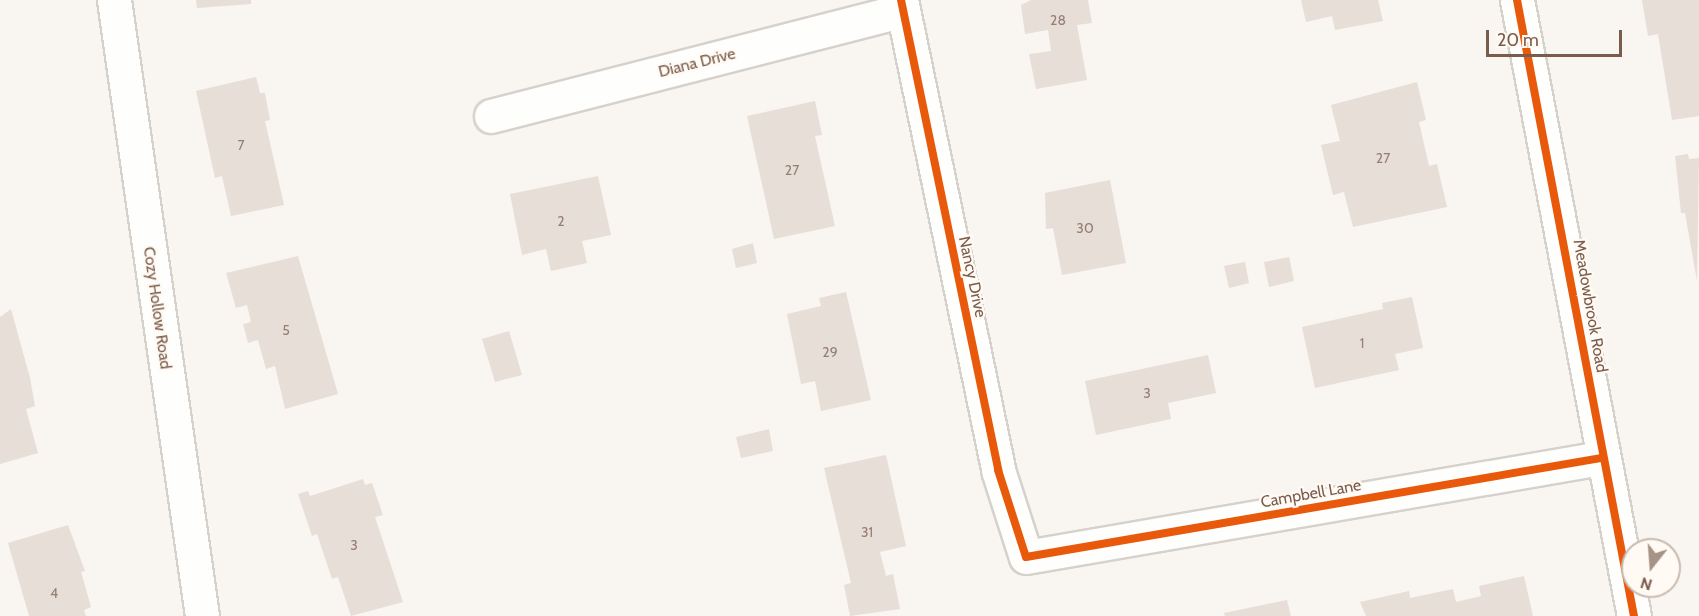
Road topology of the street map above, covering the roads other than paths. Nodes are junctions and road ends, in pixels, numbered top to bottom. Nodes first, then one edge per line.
1 (114, 0) edge
2 (1517, 0) edge
3 (902, 5) edge
4 (491, 116) dead end
5 (1601, 458) junction
6 (1026, 557) joint
7 (202, 616) edge
8 (1634, 616) edge

1 - 7 street, Cozy Hollow Road
2 - 5 street, Meadowbrook Road
3 - 4 street, Diana Drive
3 - 6 street, Nancy Drive
5 - 6 street, Campbell Lane
5 - 8 street, Meadowbrook Road

